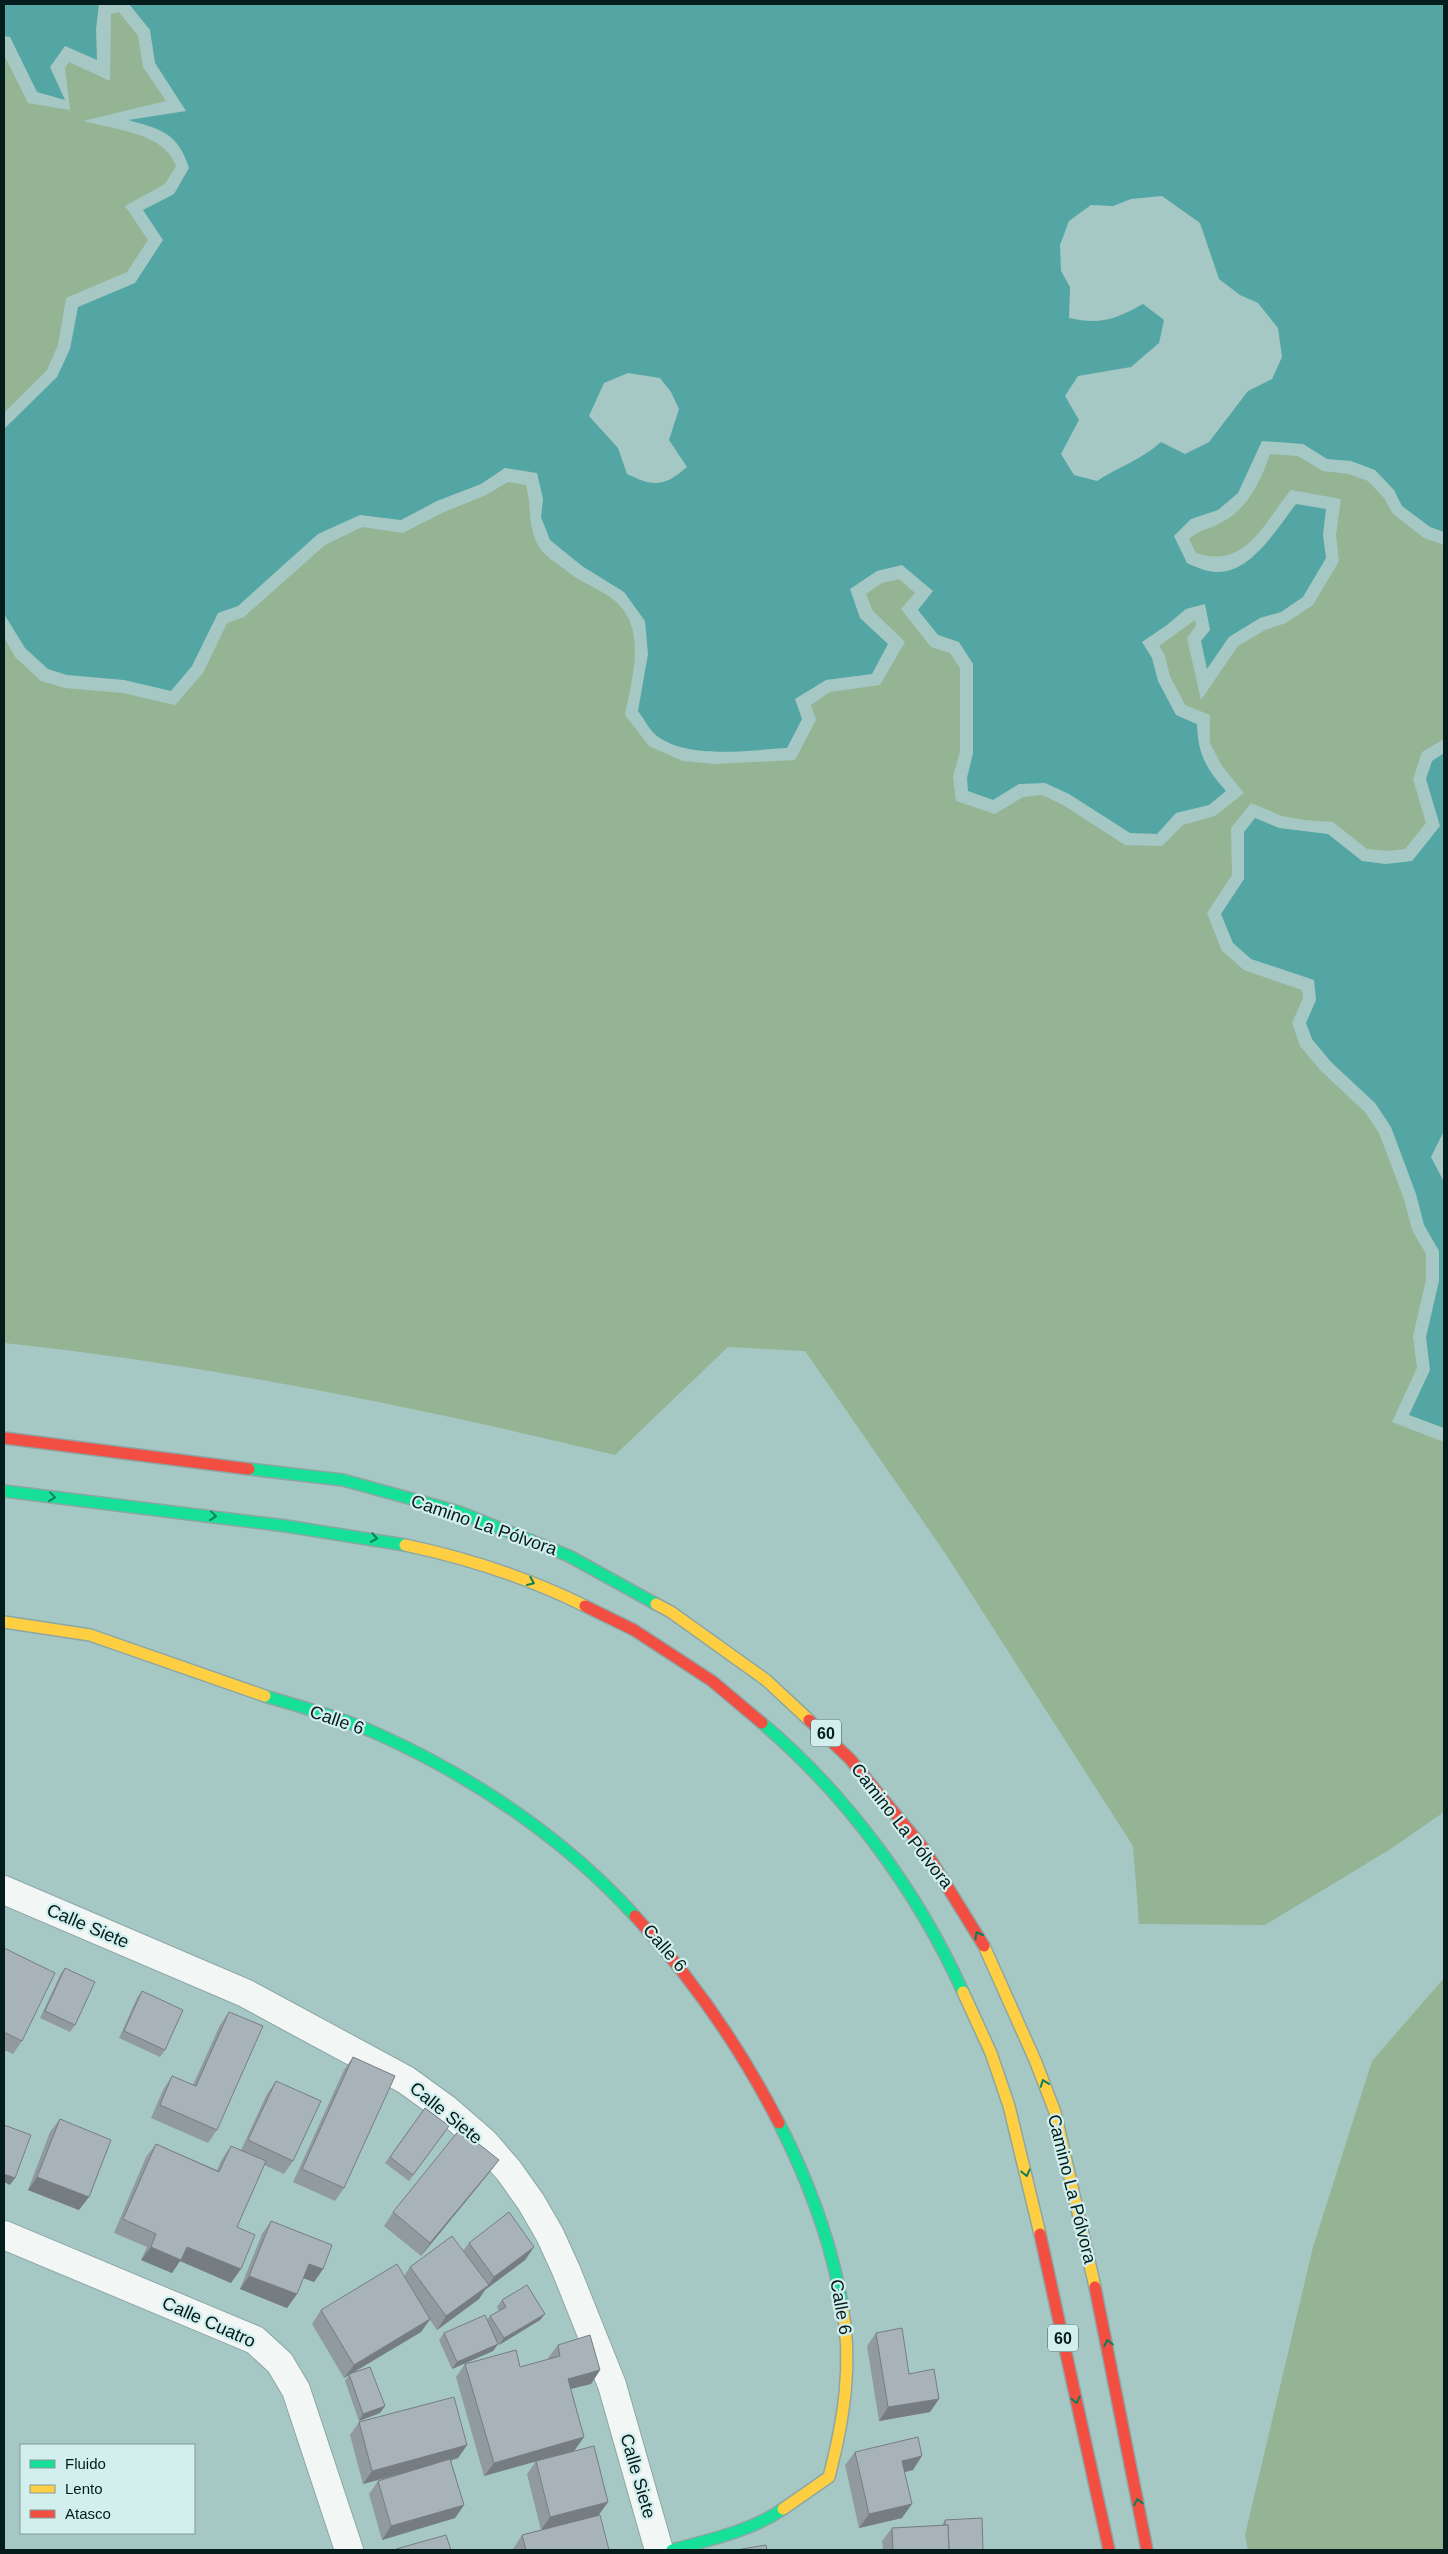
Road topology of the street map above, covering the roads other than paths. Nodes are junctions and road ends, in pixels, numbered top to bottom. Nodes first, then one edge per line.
1 (4, 1438) edge
2 (4, 1491) edge
3 (4, 1622) edge
4 (4, 1890) edge
5 (4, 2235) edge
6 (349, 2550) edge
7 (659, 2550) edge
8 (672, 2550) edge
9 (1109, 2550) edge
10 (1148, 2550) edge

10 -> 1 main road, Camino La Pólvora / 60
2 -> 9 main road, Camino La Pólvora / 60
3 - 8 main road, Calle 6
4 - 7 street, Calle Siete
5 - 6 street, Calle Cuatro

